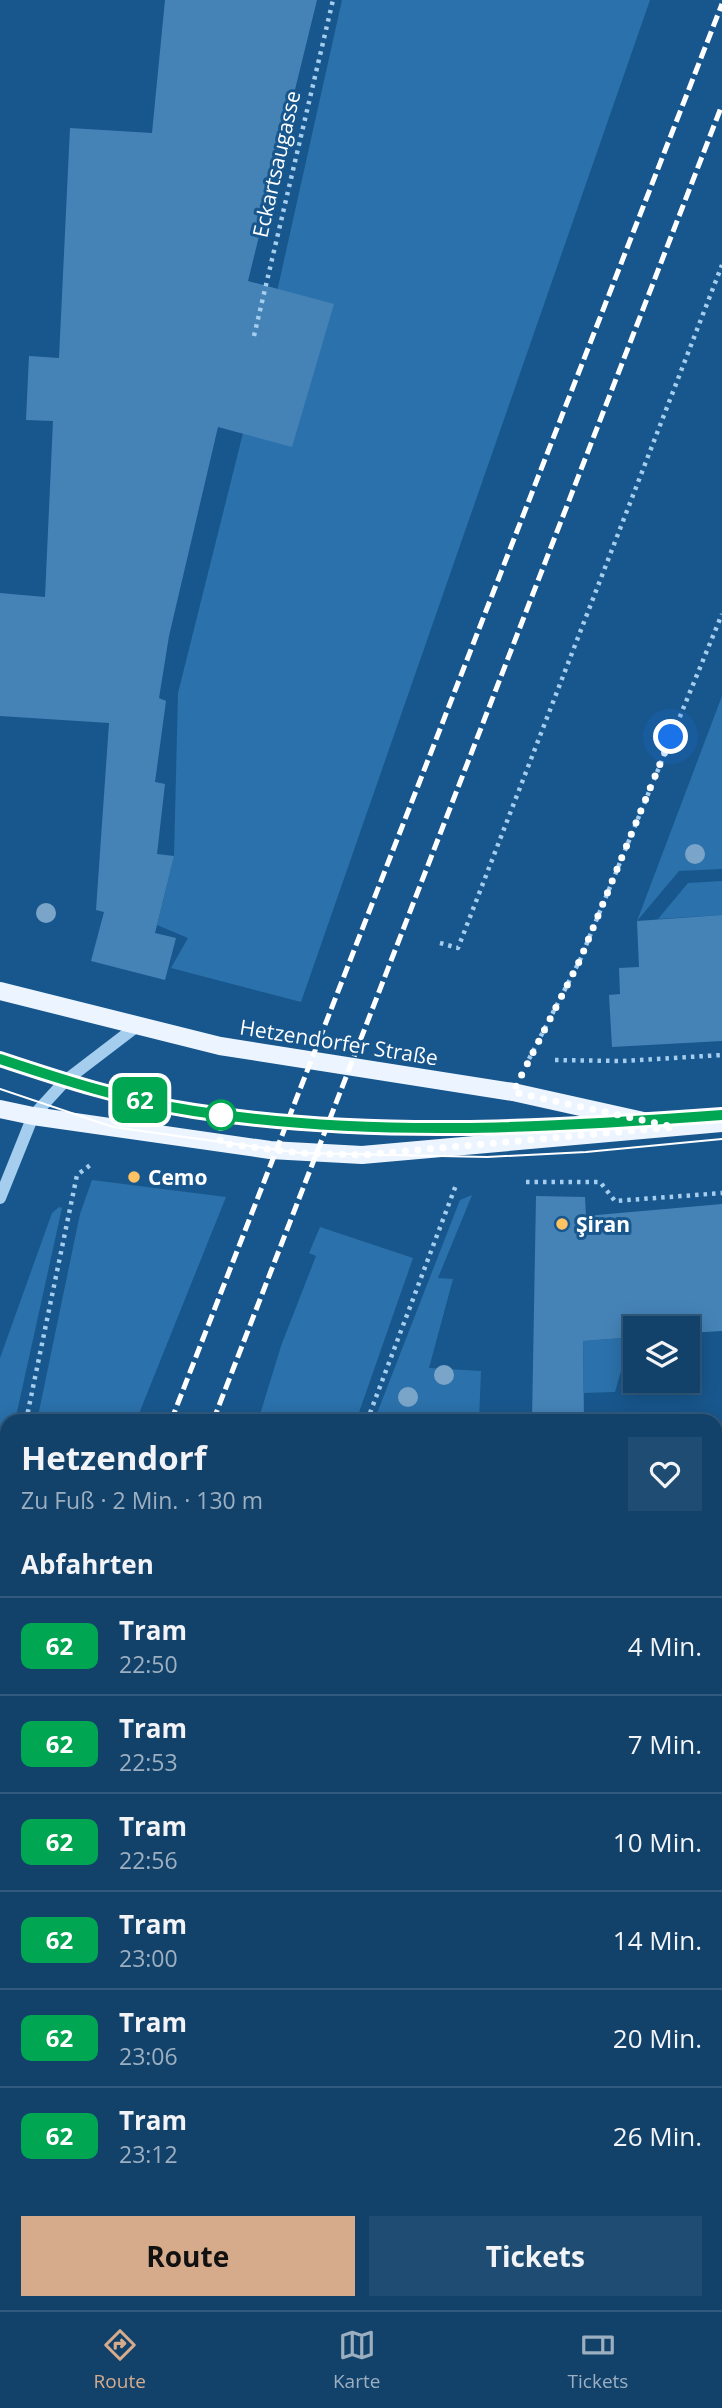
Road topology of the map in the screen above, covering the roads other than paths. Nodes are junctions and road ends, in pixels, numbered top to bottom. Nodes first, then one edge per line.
1 (0, 991) edge
2 (137, 1026) junction
3 (0, 1109) edge
4 (33, 1116) junction
5 (722, 1123) edge
6 (674, 1127) junction
7 (0, 1198) edge

1 - 2 main road, Hetzendorfer Straße
2 - 4 street
2 - 6 main road, Hetzendorfer Straße
3 - 4 main road, Hetzendorfer Straße
4 - 6 main road, Hetzendorfer Straße
4 - 7 street
5 - 6 main road, Hetzendorfer Straße

